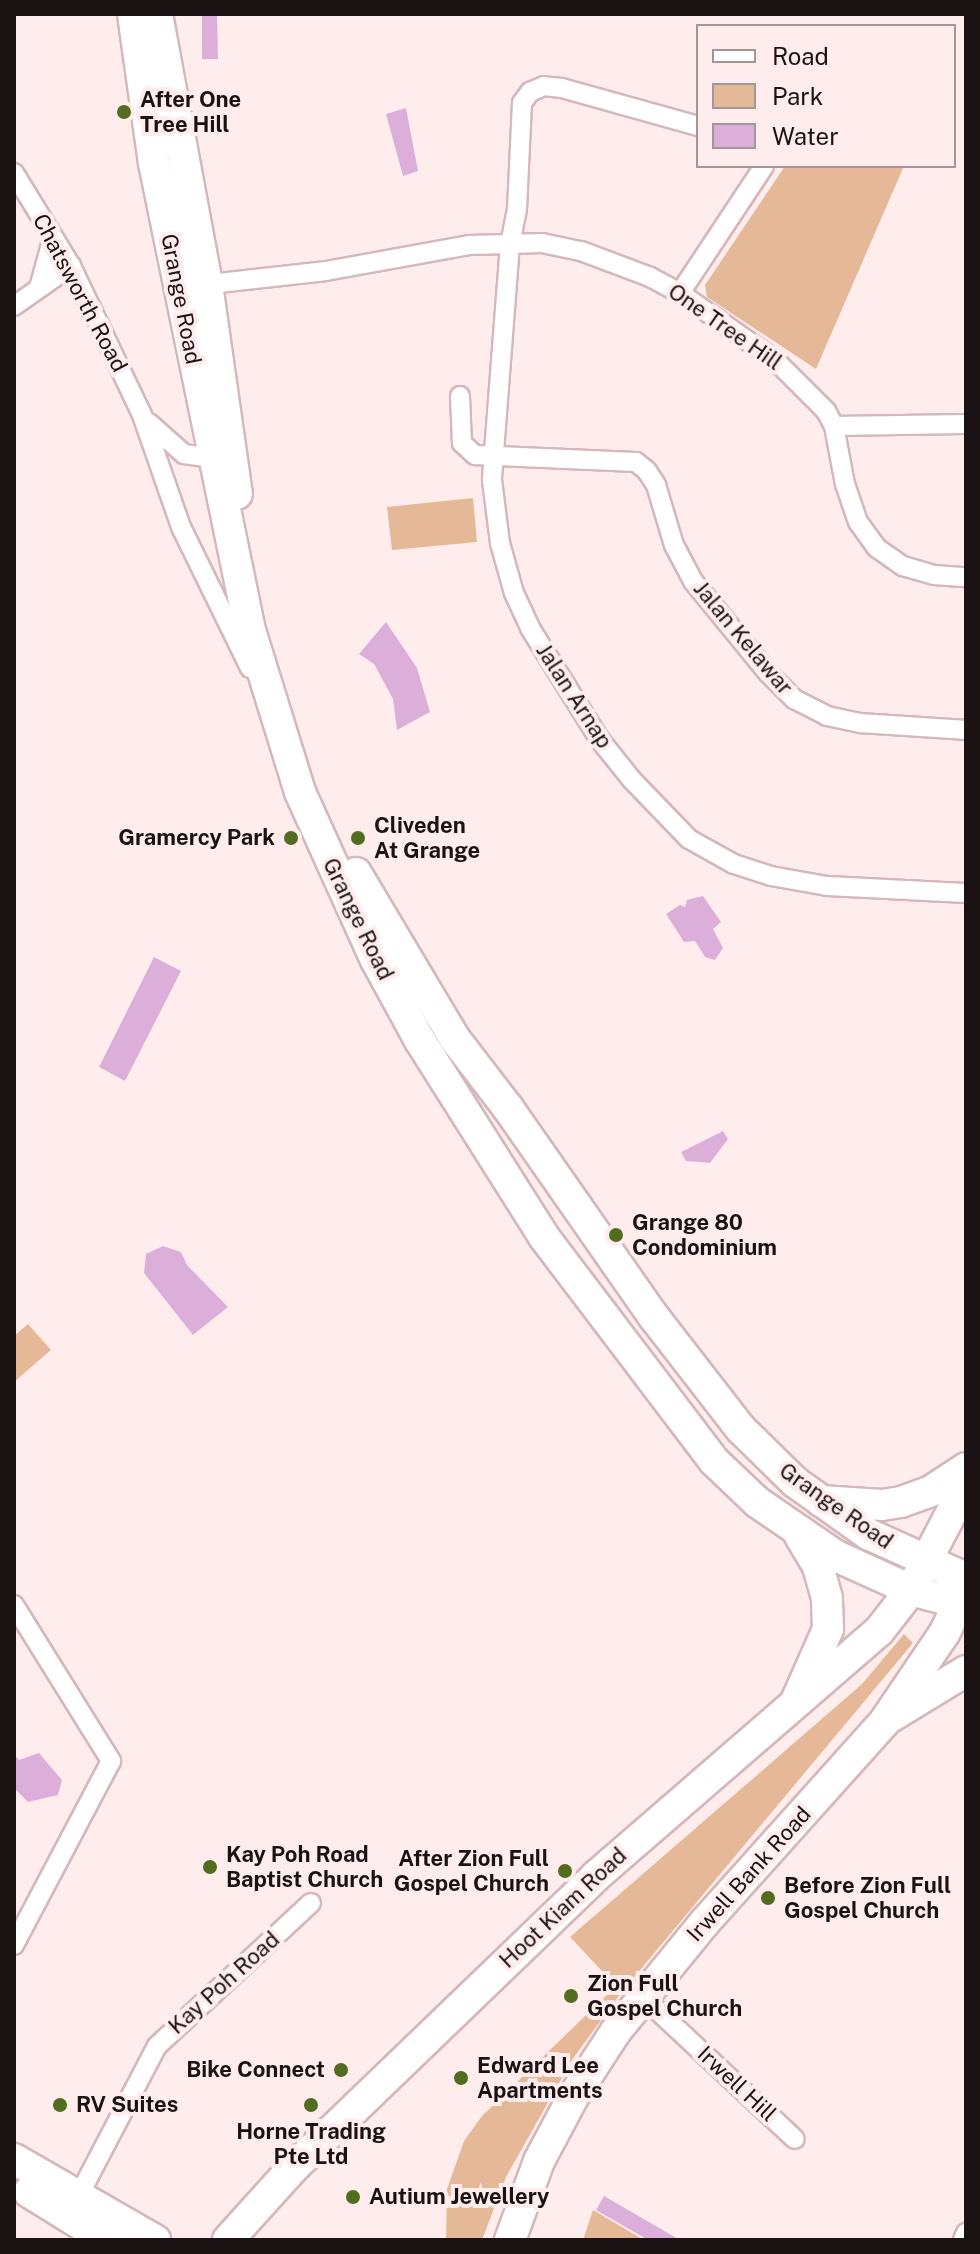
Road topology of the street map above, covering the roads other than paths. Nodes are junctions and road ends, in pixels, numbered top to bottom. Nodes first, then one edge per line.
1 (133, 14) edge
2 (157, 14) edge
3 (696, 125) edge
4 (763, 168) edge
5 (14, 173) edge
6 (53, 237) junction
7 (510, 244) junction
8 (71, 266) junction
9 (194, 286) junction
10 (39, 288) junction
11 (680, 293) junction
12 (14, 306) edge
13 (460, 396) dead end
14 (142, 415) junction
15 (966, 424) edge
16 (834, 426) junction
17 (493, 456) junction
18 (206, 458) junction
19 (167, 486) junction
20 (966, 577) edge
21 (275, 720) junction
22 (966, 730) edge
23 (966, 893) edge
24 (491, 1086) junction
25 (459, 1105) junction
26 (741, 1429) junction
27 (718, 1466) junction
28 (966, 1468) edge
29 (966, 1485) edge
30 (821, 1501) junction
31 (797, 1531) junction
32 (926, 1561) junction
33 (911, 1590) junction
34 (964, 1590) edge
35 (14, 1605) edge
36 (966, 1671) edge
37 (791, 1711) junction
38 (885, 1721) junction
39 (311, 1903) dead end
40 (20, 1917) edge
41 (14, 1945) edge
42 (642, 1996) junction
43 (795, 2139) dead end
44 (14, 2159) edge
45 (14, 2182) edge
46 (78, 2197) junction
47 (966, 2233) edge
48 (106, 2240) edge
49 (155, 2240) edge
50 (228, 2240) edge
51 (510, 2240) edge
52 (963, 2240) edge

1 - 9 main road, Grange Road
2 - 9 main road, Grange Road
3 - 7 street, Jalan Arnap
4 - 11 street
5 - 6 street, Chatsworth Road
6 - 8 street, Chatsworth Road
6 - 10 street
7 - 9 street, One Tree Hill
7 - 11 street, One Tree Hill
7 - 17 street, Jalan Arnap
8 - 10 street
8 - 14 street, Chatsworth Road
9 - 18 main road, Grange Road
9 - 24 main road, Grange Road
10 - 12 street
11 - 16 street, One Tree Hill
13 - 17 street
14 - 18 street, Chatsworth Road
14 - 19 street, Chatsworth Road
15 - 16 street
16 - 20 street, One Tree Hill
17 - 22 street, Jalan Kelawar
17 - 23 street, Jalan Arnap
18 - 19 street
18 - 21 main road, Grange Road
19 - 21 street, Chatsworth Road
21 - 25 main road, Grange Road
24 - 25 main road
24 - 26 main road, Grange Road
25 - 27 main road, Grange Road
26 - 27 main road
26 - 30 main road, Grange Road
27 - 31 main road, Grange Road
28 - 30 main road
29 - 32 main road, Hoot Kiam Road
30 - 32 main road, Grange Road
31 - 33 main road, Grange Road
31 - 37 main road
32 - 33 main road, Hoot Kiam Road
32 - 34 main road, Grange Road
33 - 34 main road, Grange Road
33 - 37 main road, Hoot Kiam Road
34 - 38 main road, Irwell Bank Road
35 - 40 street
36 - 38 main road
37 - 50 main road, Hoot Kiam Road
38 - 42 main road, Irwell Bank Road
39 - 46 street, Kay Poh Road
40 - 41 street
42 - 43 street, Irwell Hill
42 - 51 main road, Irwell Bank Road
44 - 46 main road
45 - 48 main road
46 - 49 main road
47 - 52 street

